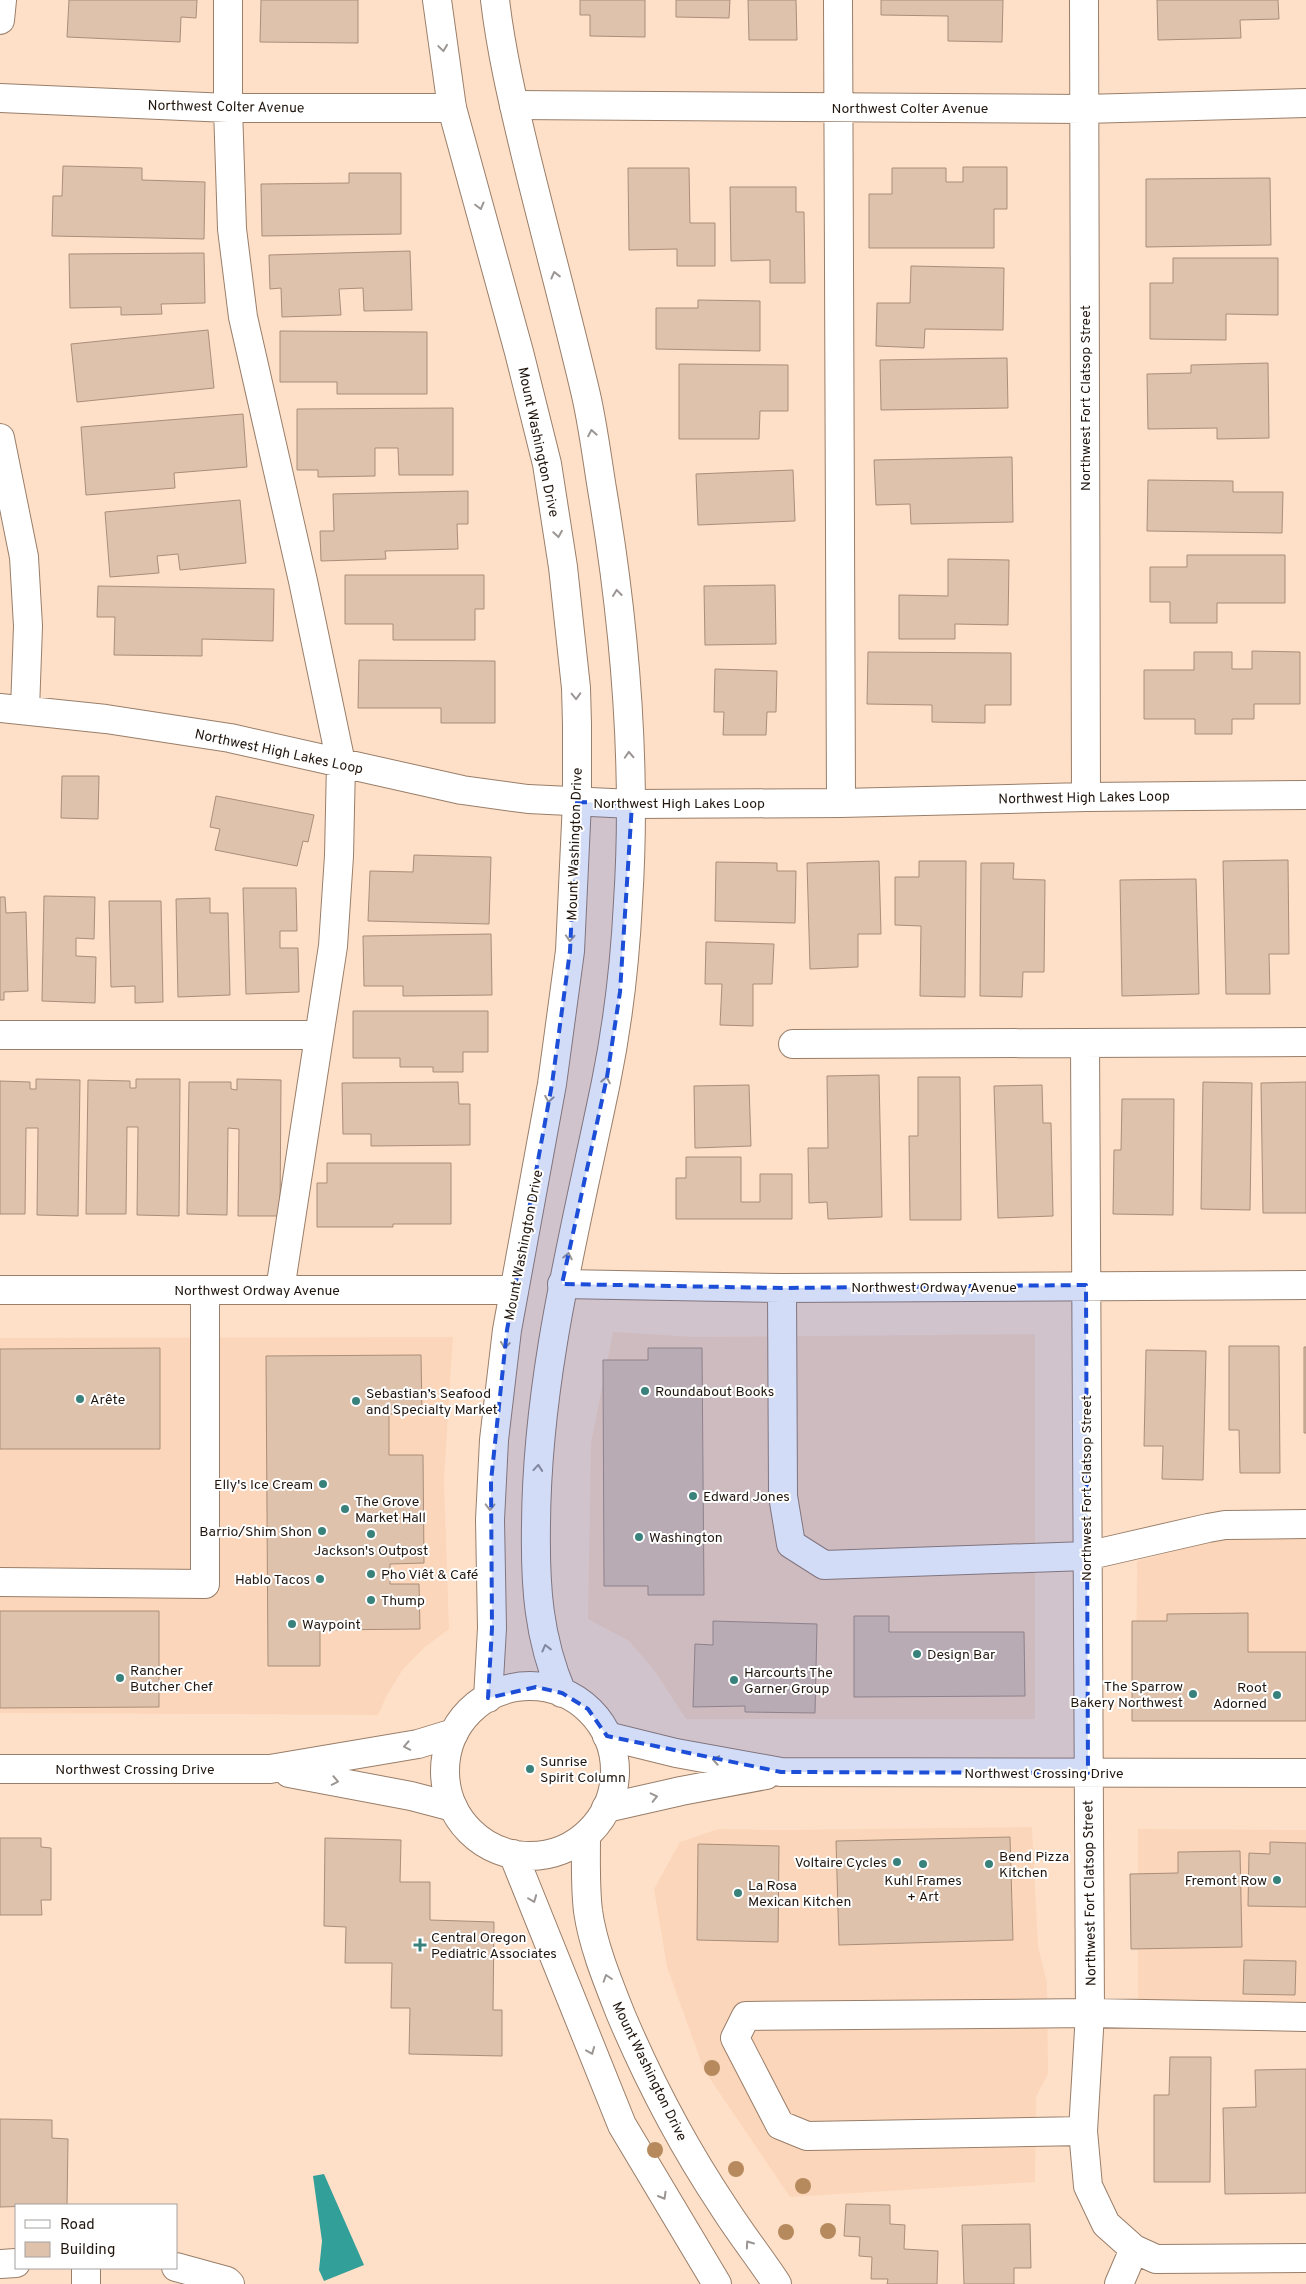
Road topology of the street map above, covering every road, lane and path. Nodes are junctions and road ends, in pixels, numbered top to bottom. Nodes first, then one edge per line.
1 (2, 0) edge
2 (228, 0) edge
3 (436, 0) edge
4 (495, 0) edge
5 (838, 0) edge
6 (1084, 0) edge
7 (0, 20) edge
8 (0, 98) edge
9 (1306, 103) edge
10 (514, 105) junction
11 (228, 108) junction
12 (452, 108) junction
13 (837, 108) junction
14 (1084, 109) junction
15 (0, 443) edge
16 (12, 709) edge
17 (341, 764) junction
18 (1306, 795) edge
19 (1086, 796) junction
20 (576, 802) junction
21 (841, 803) junction
22 (632, 804) junction
23 (318, 1034) junction
24 (0, 1035) edge
25 (1306, 1042) edge
26 (1085, 1043) junction
27 (793, 1044) dead end
28 (562, 1284) junction
29 (1086, 1285) junction
30 (1306, 1285) edge
31 (782, 1288) junction
32 (0, 1290) edge
33 (205, 1290) junction
34 (280, 1290) junction
35 (514, 1290) junction
36 (1306, 1524) edge
37 (1086, 1556) junction
38 (0, 1582) edge
39 (562, 1693) junction
40 (488, 1698) junction
41 (454, 1732) junction
42 (607, 1736) junction
43 (0, 1769) edge
44 (270, 1769) junction
45 (781, 1772) junction
46 (1306, 1773) edge
47 (1088, 1774) junction
48 (453, 1807) junction
49 (606, 1808) junction
50 (586, 1835) junction
51 (514, 1854) junction
52 (1090, 2013) junction
53 (1306, 2017) edge
54 (1083, 2131) junction
55 (1134, 2249) junction
56 (1306, 2258) edge
57 (15, 2263) edge
58 (0, 2264) edge
59 (178, 2267) edge
60 (86, 2269) edge
61 (86, 2284) edge
62 (230, 2284) edge
63 (717, 2284) edge
64 (777, 2284) edge
65 (1119, 2284) edge

1 - 7 street
2 - 11 street
3 -> 12 street, Mount Washington Drive
4 - 10 street
5 - 13 street
6 - 14 street, Northwest Fort Clatsop Street
8 - 11 street, Northwest Colter Avenue
9 - 14 street, Northwest Colter Avenue
10 - 13 street, Northwest Colter Avenue
22 -> 10 street
11 - 12 street, Northwest Colter Avenue
11 - 17 street
12 -> 20 street, Mount Washington Drive
13 - 14 street, Northwest Colter Avenue
13 - 21 street
14 - 19 street, Northwest Fort Clatsop Street
15 - 16 street
16 - 17 street, Northwest High Lakes Loop
17 - 20 street, Northwest High Lakes Loop
17 - 23 street
18 - 19 street, Northwest High Lakes Loop
19 - 21 street, Northwest High Lakes Loop
20 - 22 street, Northwest High Lakes Loop
20 -> 35 street, Mount Washington Drive
21 - 22 street, Northwest High Lakes Loop
28 -> 22 street
23 - 24 street
23 - 34 street
25 - 26 street
26 - 27 street
26 - 29 street, Northwest Fort Clatsop Street
28 - 31 street, Northwest Ordway Avenue
39 -> 28 street
29 - 30 street, Northwest Ordway Avenue
29 - 31 street, Northwest Ordway Avenue
29 - 37 street, Northwest Fort Clatsop Street
31 - 37 street
32 - 33 street, Northwest Ordway Avenue
33 - 34 street, Northwest Ordway Avenue
33 - 38 street
34 - 35 street, Northwest Ordway Avenue
35 -> 40 street, Mount Washington Drive
36 - 37 street
37 - 47 street, Northwest Fort Clatsop Street
39 - 40 street
39 - 42 street
40 - 41 street
41 -> 44 street, Northwest Crossing Drive
41 - 48 street
45 -> 42 street, Northwest Crossing Drive
42 - 49 street
43 - 44 street, Northwest Crossing Drive
44 -> 48 street, Northwest Crossing Drive
45 - 47 street, Northwest Crossing Drive
49 -> 45 street, Northwest Crossing Drive
46 - 47 street, Northwest Crossing Drive
47 - 52 street, Northwest Fort Clatsop Street
48 - 51 street
49 - 50 street
50 - 51 street
64 -> 50 street, Mount Washington Drive
51 -> 63 street
52 - 53 street
52 - 54 street, Northwest Fort Clatsop Street
52 - 54 street
54 - 55 street, Northwest Fort Clatsop Street
55 - 56 street, Northwest Fort Clatsop Street
55 - 65 street
57 - 58 street
59 - 62 street
60 - 61 street

